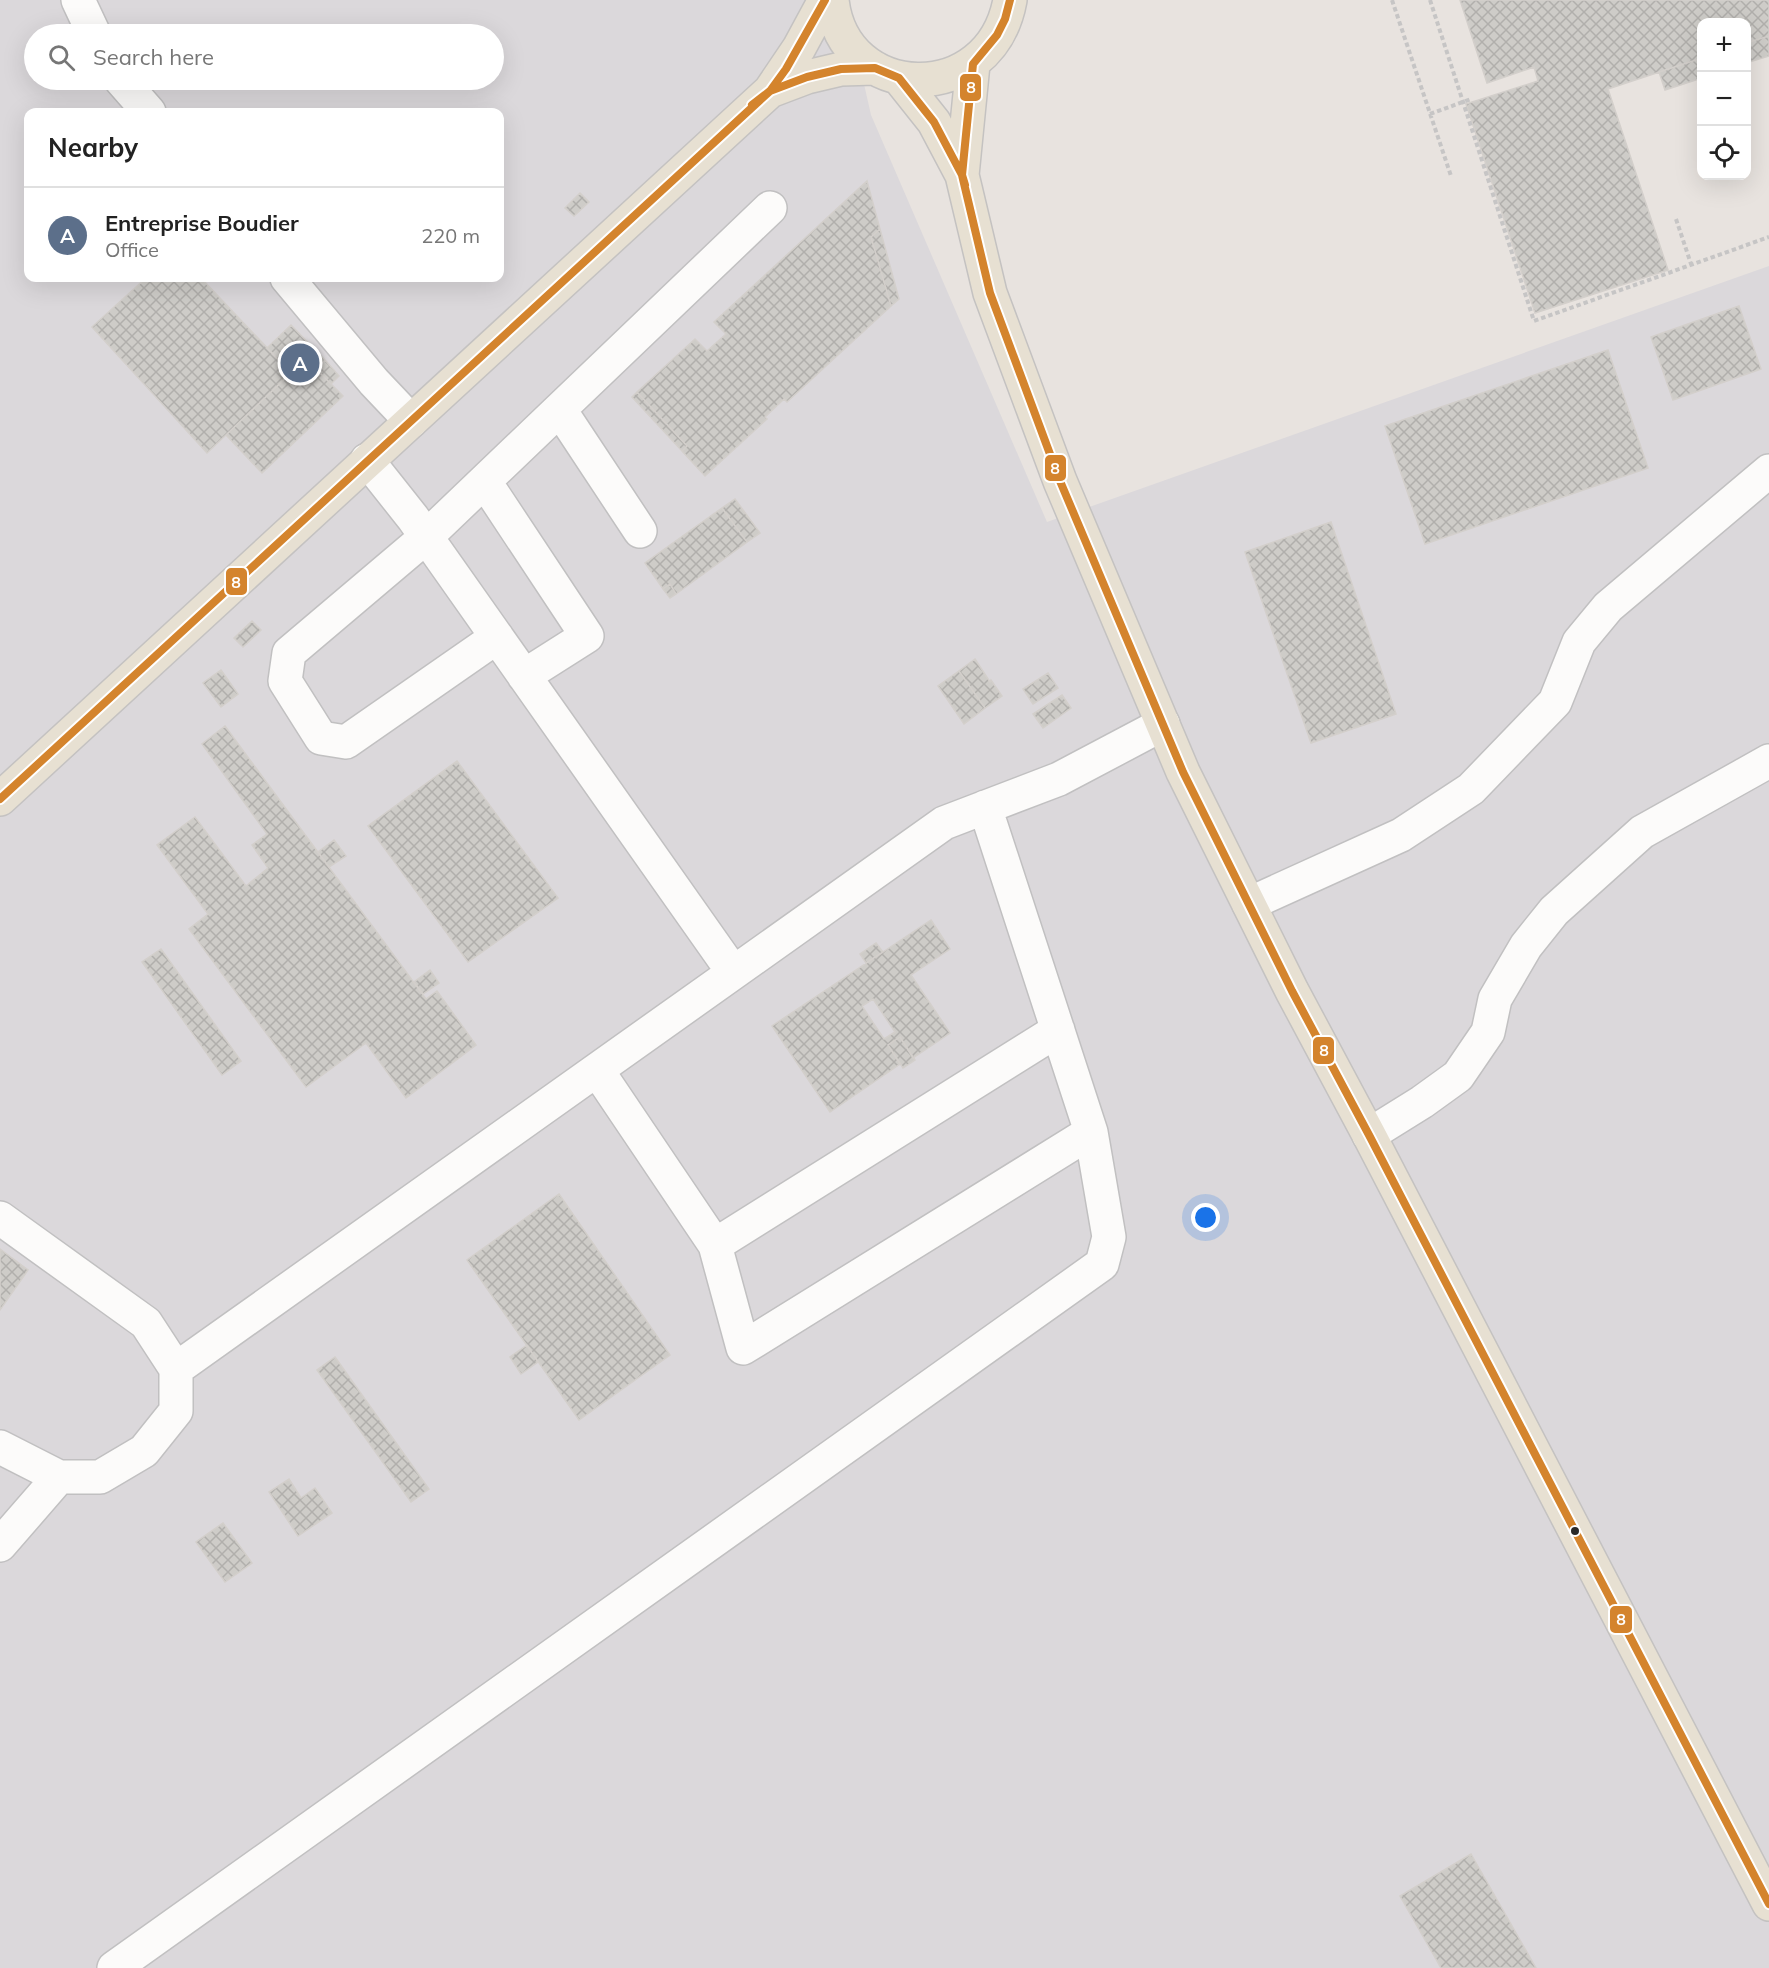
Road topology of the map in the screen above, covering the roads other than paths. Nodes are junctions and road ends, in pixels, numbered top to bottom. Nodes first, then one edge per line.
1 (78, 0) edge
2 (825, 0) edge
3 (832, 0) edge
4 (1010, 0) edge
5 (89, 24) edge
6 (972, 64) junction
7 (887, 73) junction
8 (130, 90) edge
9 (770, 91) junction
10 (146, 108) edge
11 (962, 176) junction
12 (770, 208) dead end
13 (290, 282) edge
14 (560, 410) junction
15 (411, 421) junction
16 (367, 460) junction
17 (1769, 471) edge
18 (485, 482) junction
19 (640, 531) dead end
20 (426, 537) junction
21 (497, 637) junction
22 (524, 676) junction
23 (1163, 724) junction
24 (1769, 761) edge
25 (0, 799) edge
26 (985, 807) junction
27 (1249, 904) junction
28 (733, 972) junction
29 (1058, 1030) junction
30 (597, 1070) junction
31 (1091, 1132) junction
32 (1369, 1134) junction
33 (0, 1218) edge
34 (715, 1245) junction
35 (176, 1369) junction
36 (0, 1447) edge
37 (59, 1477) junction
38 (0, 1545) edge
39 (1769, 1904) edge
40 (114, 1968) edge

1 - 5 lane
2 - 9 main road
3 - 7 main road
4 - 6 main road
6 - 7 main road
6 - 11 main road
7 - 9 main road
7 - 11 main road
8 - 10 lane
9 - 15 main road
11 - 23 main road
12 - 14 lane
13 - 15 lane
14 - 18 lane
14 - 19 lane
15 - 16 main road
16 - 20 lane
16 - 25 main road
17 - 27 lane
18 - 20 lane
18 - 22 lane
20 - 21 lane
20 - 21 lane
21 - 22 lane
22 - 28 lane
23 - 26 lane
23 - 27 main road
24 - 32 lane
26 - 28 lane
26 - 29 lane
27 - 32 main road
28 - 30 lane
29 - 31 lane
29 - 34 lane
30 - 34 lane
30 - 35 lane
31 - 34 lane
31 - 40 lane
32 - 39 main road
33 - 35 lane
35 - 37 lane
36 - 37 lane
37 - 38 lane

